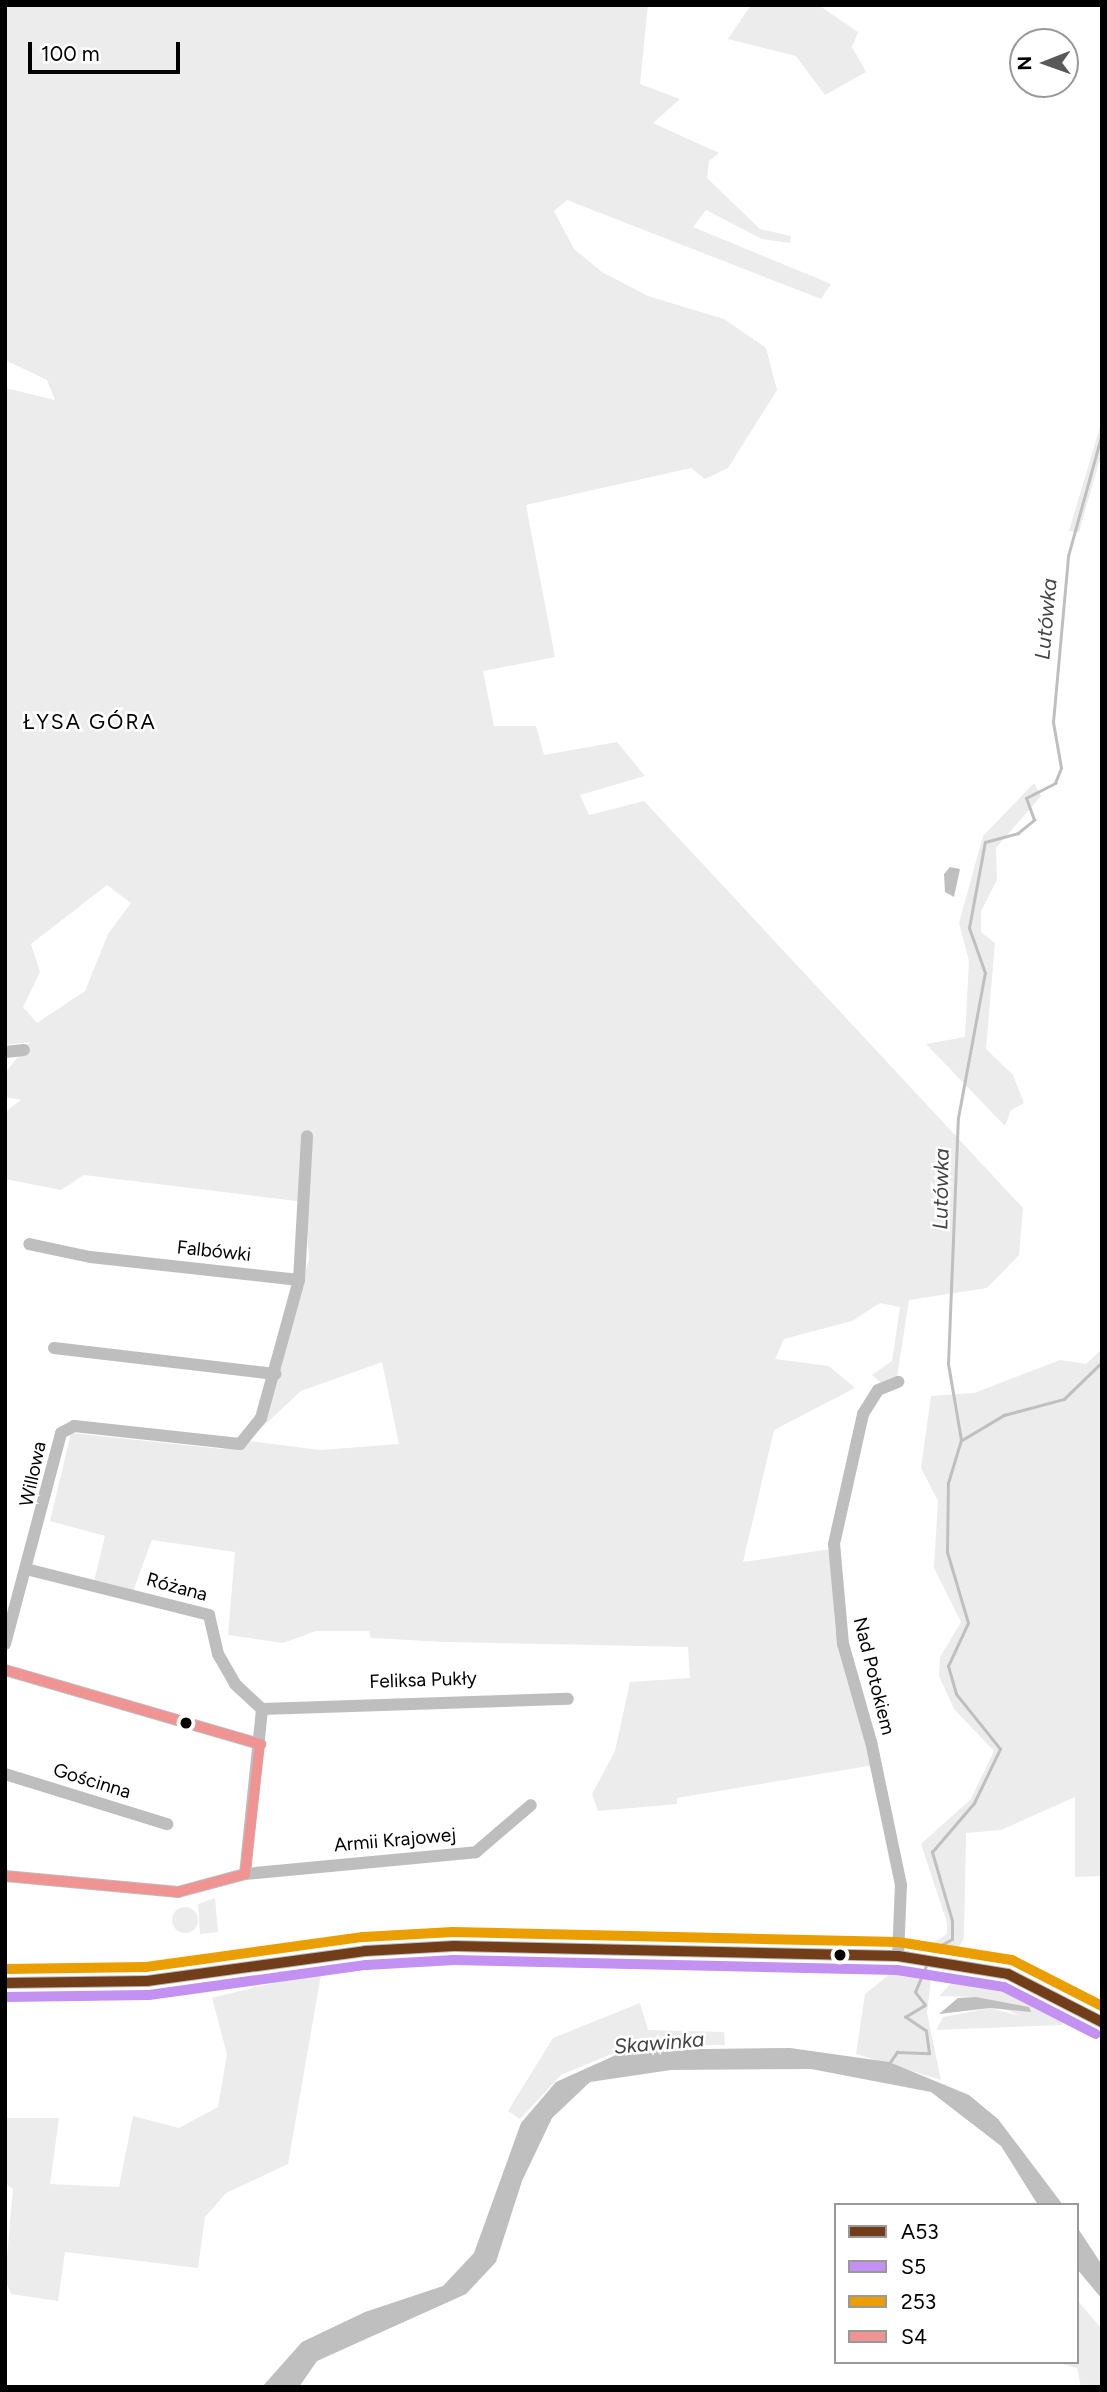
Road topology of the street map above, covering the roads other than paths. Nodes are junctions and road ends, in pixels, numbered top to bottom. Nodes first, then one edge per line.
1 (24, 1050) dead end
2 (5, 1052) edge
3 (307, 1136) dead end
4 (30, 1244) dead end
5 (299, 1280) junction
6 (54, 1348) dead end
7 (275, 1374) junction
8 (898, 1382) dead end
9 (26, 1569) junction
10 (5, 1644) edge
11 (5, 1670) edge
12 (568, 1699) dead end
13 (262, 1709) junction
14 (260, 1744) junction
15 (5, 1774) edge
16 (531, 1805) dead end
17 (167, 1824) dead end
18 (245, 1874) junction
19 (5, 1876) edge
20 (898, 1956) junction
21 (5, 1983) edge
22 (1102, 2022) edge

1 - 2 street
3 - 5 street
4 - 5 street, Falbówki
5 - 7 street
6 - 7 street
7 - 9 street, Willowa
8 - 20 street, Nad Potokiem
9 - 10 street, Willowa
9 - 13 street, Różana
11 - 14 street
12 - 13 street, Feliksa Pukły
13 - 14 street
14 - 18 street
15 - 17 street, Gościnna
16 - 18 street, Armii Krajowej
18 - 19 street, Armii Krajowej
20 - 21 street
20 - 22 street

